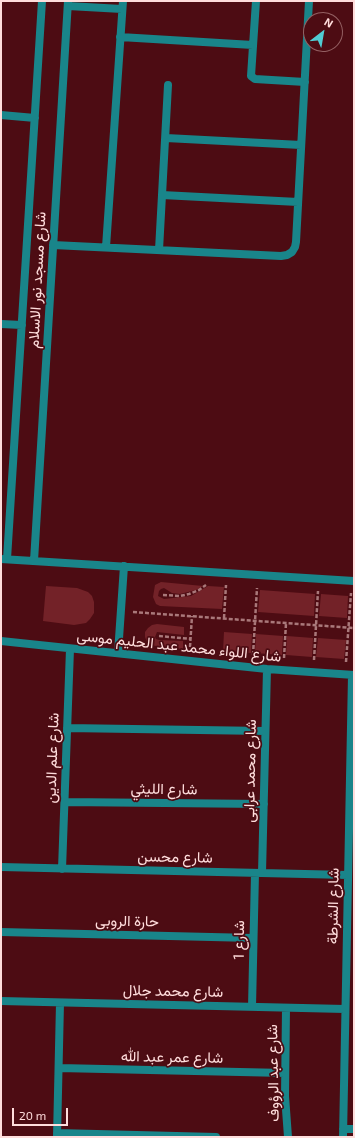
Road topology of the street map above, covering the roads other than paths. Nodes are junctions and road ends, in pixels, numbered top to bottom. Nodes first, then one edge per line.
1 (42, 1) edge
2 (256, 1) edge
3 (309, 1) edge
4 (68, 4) edge
5 (122, 5) edge
6 (120, 37) junction
7 (253, 45) junction
8 (305, 82) junction
9 (168, 85) dead end
10 (1, 115) edge
11 (34, 118) junction
12 (166, 138) junction
13 (301, 145) junction
14 (162, 195) junction
15 (298, 202) junction
16 (53, 245) junction
17 (106, 247) junction
18 (159, 250) junction
19 (1, 324) edge
20 (22, 325) junction
21 (4, 559) edge
22 (34, 561) junction
23 (124, 566) junction
24 (353, 581) edge
25 (1, 641) edge
26 (70, 649) junction
27 (118, 653) junction
28 (267, 669) junction
29 (350, 675) edge
30 (67, 728) junction
31 (265, 731) junction
32 (65, 802) junction
33 (264, 804) junction
34 (1, 867) edge
35 (62, 869) junction
36 (258, 873) junction
37 (348, 875) junction
38 (351, 915) edge
39 (1, 932) edge
40 (253, 938) junction
41 (1, 1001) edge
42 (60, 1003) junction
43 (252, 1007) junction
44 (286, 1008) junction
45 (345, 1009) junction
46 (59, 1068) junction
47 (285, 1073) junction
48 (354, 1129) edge
49 (343, 1133) edge
50 (57, 1135) edge
51 (216, 1137) edge
52 (288, 1137) edge

1 - 11 street, شارع مسجد نور الاسلام
2 - 7 street
3 - 8 street
4 - 5 street
4 - 16 street, شارع مسجد نور الاسلام
5 - 6 street
6 - 7 street
6 - 17 street
7 - 8 street
8 - 13 street
9 - 12 street
10 - 11 street
11 - 20 street, شارع مسجد نور الاسلام
12 - 13 street
12 - 14 street
13 - 15 street
14 - 15 street
14 - 18 street
15 - 18 street
16 - 17 street
16 - 22 street, شارع مسجد نور الاسلام
17 - 18 street
19 - 20 street
20 - 21 street, شارع مسجد نور الاسلام
21 - 22 street
22 - 23 street
23 - 24 street
23 - 27 street
25 - 26 street, شارع اللواء محمد عبد الحليم موسى
26 - 27 street, شارع اللواء محمد عبد الحليم موسى
26 - 30 street, شارع علم الدين
27 - 28 street, شارع اللواء محمد عبد الحليم موسى
28 - 29 street, شارع اللواء محمد عبد الحليم موسى
28 - 31 street, شارع محمد عرابى
29 - 37 street, شارع الشرطة
30 - 31 street
30 - 32 street, شارع علم الدين
31 - 33 street, شارع محمد عرابى
32 - 33 street, شارع الليثي
32 - 35 street, شارع علم الدين
33 - 36 street, شارع محمد عرابى
34 - 35 street, شارع محسن
35 - 36 street, شارع محسن
36 - 37 street, شارع محسن
36 - 40 street, شارع 1
37 - 38 street, شارع الشرطة
38 - 45 street, شارع الشرطة
39 - 40 street, حارة الروبى
40 - 43 street, شارع 1
41 - 42 street, شارع محمد جلال
42 - 43 street, شارع محمد جلال
42 - 46 street
43 - 44 street, شارع محمد جلال
44 - 45 street, شارع محمد جلال
44 - 47 street, شارع عبد الرؤوف
45 - 49 street, شارع الشرطة
46 - 47 street, شارع عمر عبد الله
46 - 50 street
47 - 52 street, شارع عبد الرؤوف
48 - 49 street
50 - 51 street

